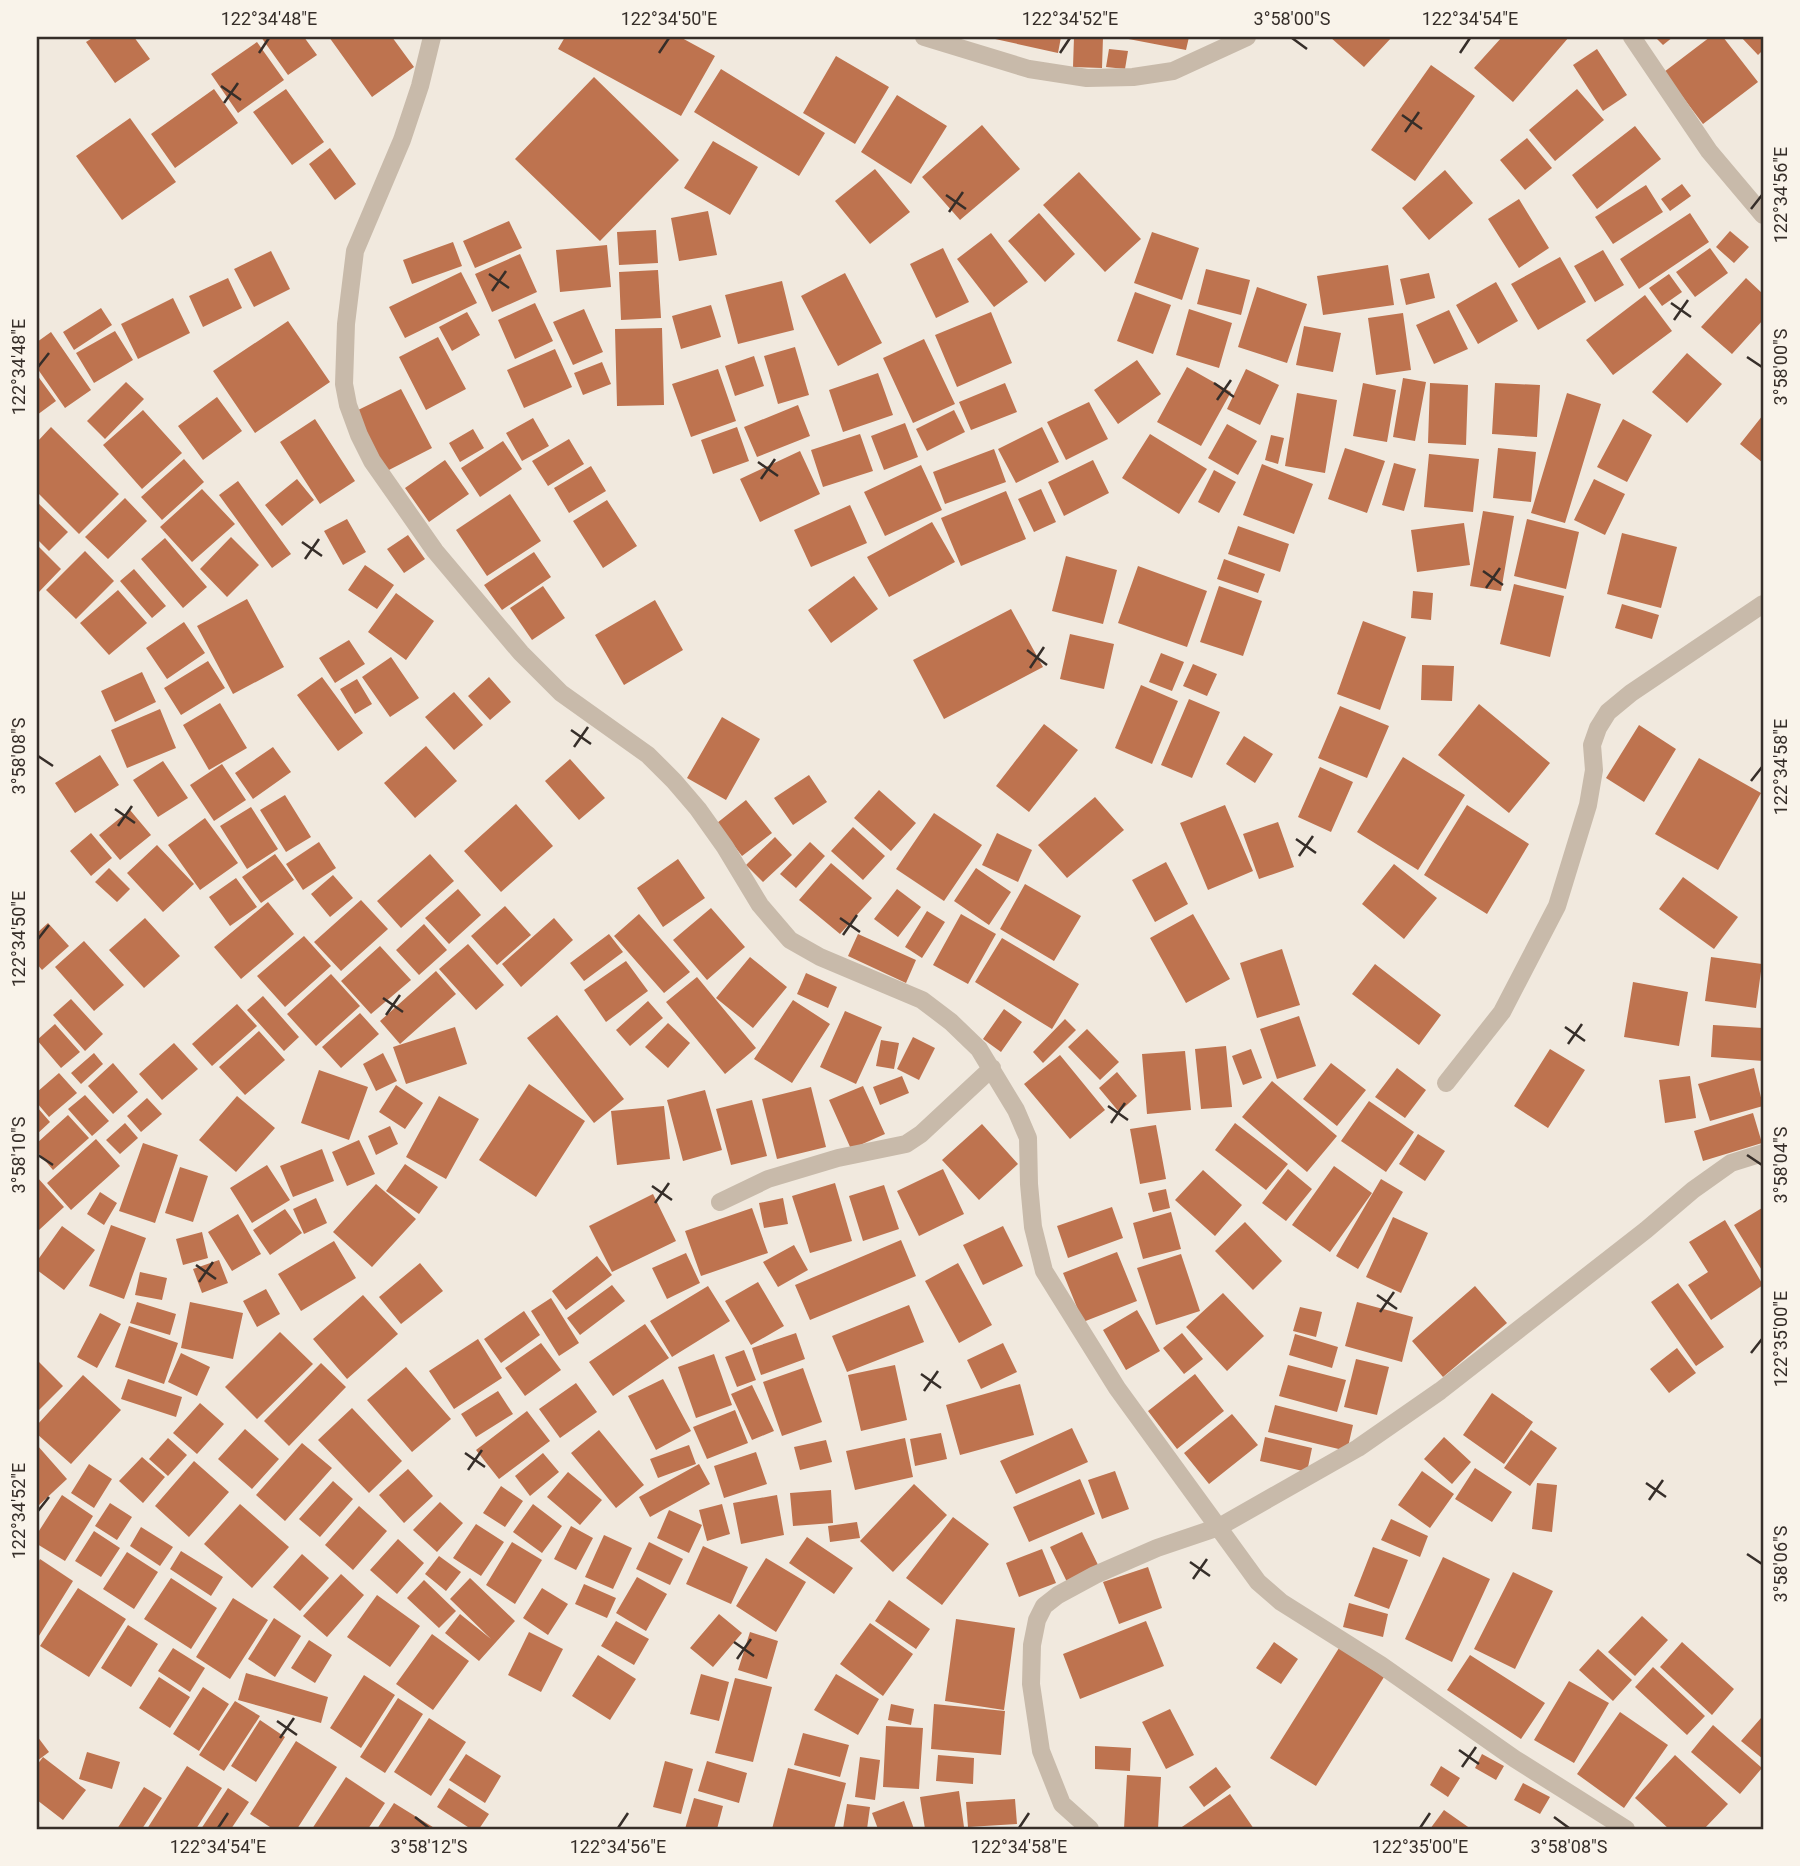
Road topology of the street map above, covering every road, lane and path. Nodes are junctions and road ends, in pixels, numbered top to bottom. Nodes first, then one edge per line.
1 (432, 37) edge
2 (924, 37) edge
3 (1247, 37) edge
4 (1632, 37) edge
5 (1763, 215) edge
6 (1763, 604) edge
7 (992, 1068) junction
8 (1446, 1083) dead end
9 (1763, 1153) edge
10 (720, 1202) dead end
11 (1219, 1527) junction
12 (1090, 1829) edge
13 (1626, 1829) edge

1 - 7 street
2 - 3 street
4 - 5 street
6 - 8 street
7 - 10 street
7 - 11 street
9 - 11 street
11 - 12 street
11 - 13 street

